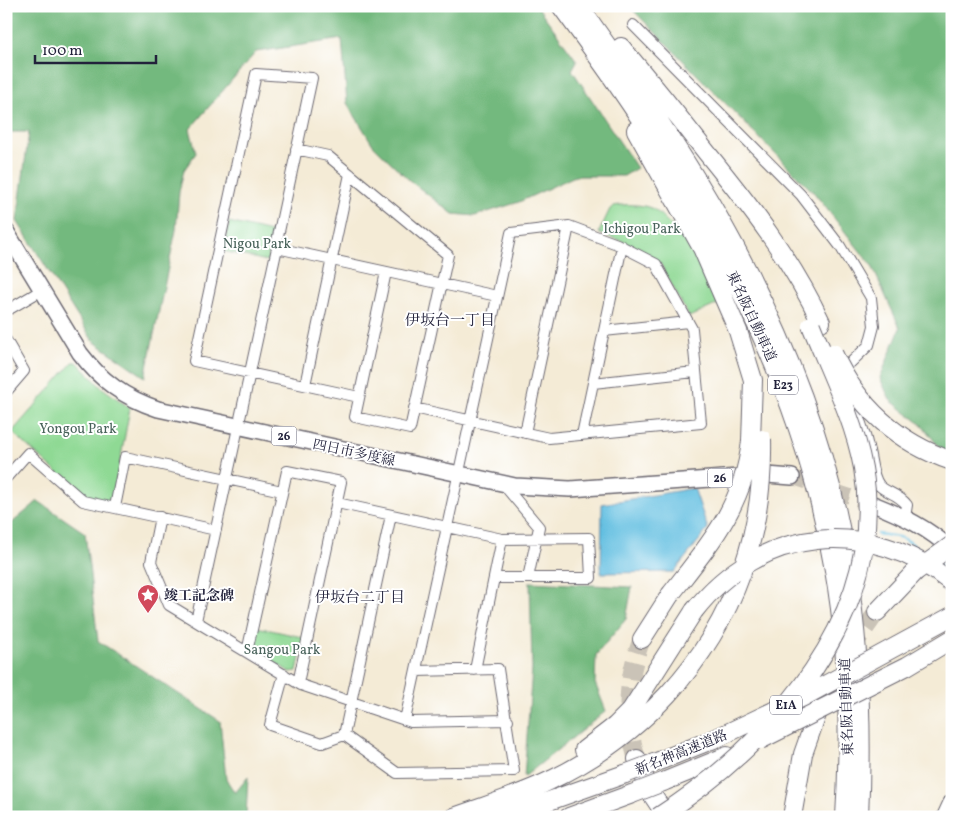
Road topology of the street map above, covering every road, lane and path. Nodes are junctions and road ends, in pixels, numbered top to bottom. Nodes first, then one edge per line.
1 (586, 6) edge
2 (567, 7) edge
3 (633, 25) dead end
4 (296, 149) junction
5 (350, 174) junction
6 (570, 226) junction
7 (6, 231) edge
8 (622, 246) junction
9 (277, 248) junction
10 (332, 260) junction
11 (386, 272) junction
12 (441, 283) junction
13 (42, 290) junction
14 (497, 296) junction
15 (6, 311) edge
16 (688, 322) junction
17 (816, 324) junction
18 (604, 331) junction
19 (6, 340) edge
20 (695, 372) junction
21 (250, 374) junction
22 (593, 383) junction
23 (305, 385) junction
24 (6, 392) edge
25 (359, 397) junction
26 (414, 408) junction
27 (469, 421) junction
28 (239, 426) junction
29 (525, 433) junction
30 (582, 435) junction
31 (757, 440) junction
32 (952, 461) edge
33 (458, 473) junction
34 (792, 477) tunnel mouth
35 (6, 478) edge
36 (227, 480) junction
37 (505, 484) junction
38 (282, 491) junction
39 (337, 503) junction
40 (873, 504) tunnel mouth
41 (115, 507) junction
42 (391, 515) junction
43 (160, 517) junction
44 (905, 517) junction
45 (447, 527) junction
46 (216, 530) junction
47 (502, 539) junction
48 (536, 539) junction
49 (952, 545) edge
50 (952, 550) edge
51 (494, 578) junction
52 (528, 578) junction
53 (952, 583) edge
54 (877, 612) tunnel mouth
55 (952, 616) edge
56 (196, 621) junction
57 (642, 639) tunnel mouth
58 (952, 639) edge
59 (247, 652) junction
60 (475, 670) junction
61 (416, 671) junction
62 (284, 674) junction
63 (298, 683) junction
64 (351, 701) junction
65 (821, 702) dead end
66 (405, 720) junction
67 (508, 720) junction
68 (344, 735) junction
69 (637, 759) tunnel mouth
70 (510, 797) junction
71 (952, 804) edge
72 (454, 817) edge
73 (504, 817) edge
74 (569, 817) edge
75 (658, 817) edge
76 (667, 817) edge
77 (792, 817) edge
78 (845, 817) edge
79 (859, 817) edge
80 (946, 817) edge

1 - 17 highway
2 - 31 highway
2 - 78 highway, 東名阪自動車道 / E23
2 - 79 highway, 東名阪自動車道 / E23
3 - 44 street
4 - 5 street
4 - 9 street
4 - 21 street
5 - 10 street
5 - 12 street
6 - 8 street
6 - 14 street
6 - 29 street
7 - 13 main road, 四日市多度線 / 26
8 - 16 street
8 - 18 street
9 - 10 street
9 - 21 street
10 - 11 street
10 - 23 street
11 - 12 street
11 - 25 street
12 - 14 street
12 - 26 street
13 - 15 street
13 - 28 main road, 四日市多度線 / 26
14 - 27 street
16 - 18 street
16 - 20 street
17 - 32 highway, bridge
17 - 75 highway, bridge
18 - 22 street
19 - 24 street
20 - 22 street
20 - 30 street
21 - 23 street
21 - 28 street
22 - 30 street
23 - 25 street
25 - 26 street
26 - 27 street
27 - 29 street
27 - 33 street
28 - 33 main road, 四日市多度線 / 26
28 - 36 street
29 - 30 street
31 - 57 highway, bridge
31 - 70 highway, bridge
33 - 37 main road, 四日市多度線 / 26
33 - 45 street
34 - 37 main road, 四日市多度線 / 26
35 - 41 street
36 - 38 street
36 - 41 street
36 - 46 street
37 - 48 street
38 - 39 street
38 - 59 street
39 - 42 street
39 - 63 street
40 - 44 main road
41 - 43 street
42 - 45 street
42 - 64 street
43 - 46 street
43 - 56 street
44 - 50 main road
45 - 47 street
45 - 61 street
46 - 56 street
47 - 48 street
47 - 51 street
48 - 52 street
48 - 52 street
49 - 54 highway, bridge
51 - 52 street
51 - 60 street
53 - 70 highway, bridge
55 - 73 highway, 新名神高速道路 / E1A, bridge
56 - 59 street
58 - 74 highway, 新名神高速道路 / E1A, bridge
59 - 62 street
60 - 61 street
60 - 67 street
61 - 66 street
62 - 63 street
62 - 68 street
63 - 64 street
64 - 66 street
64 - 68 street
65 - 77 highway
66 - 67 street
67 - 68 street
69 - 76 highway
70 - 72 highway
71 - 80 highway

